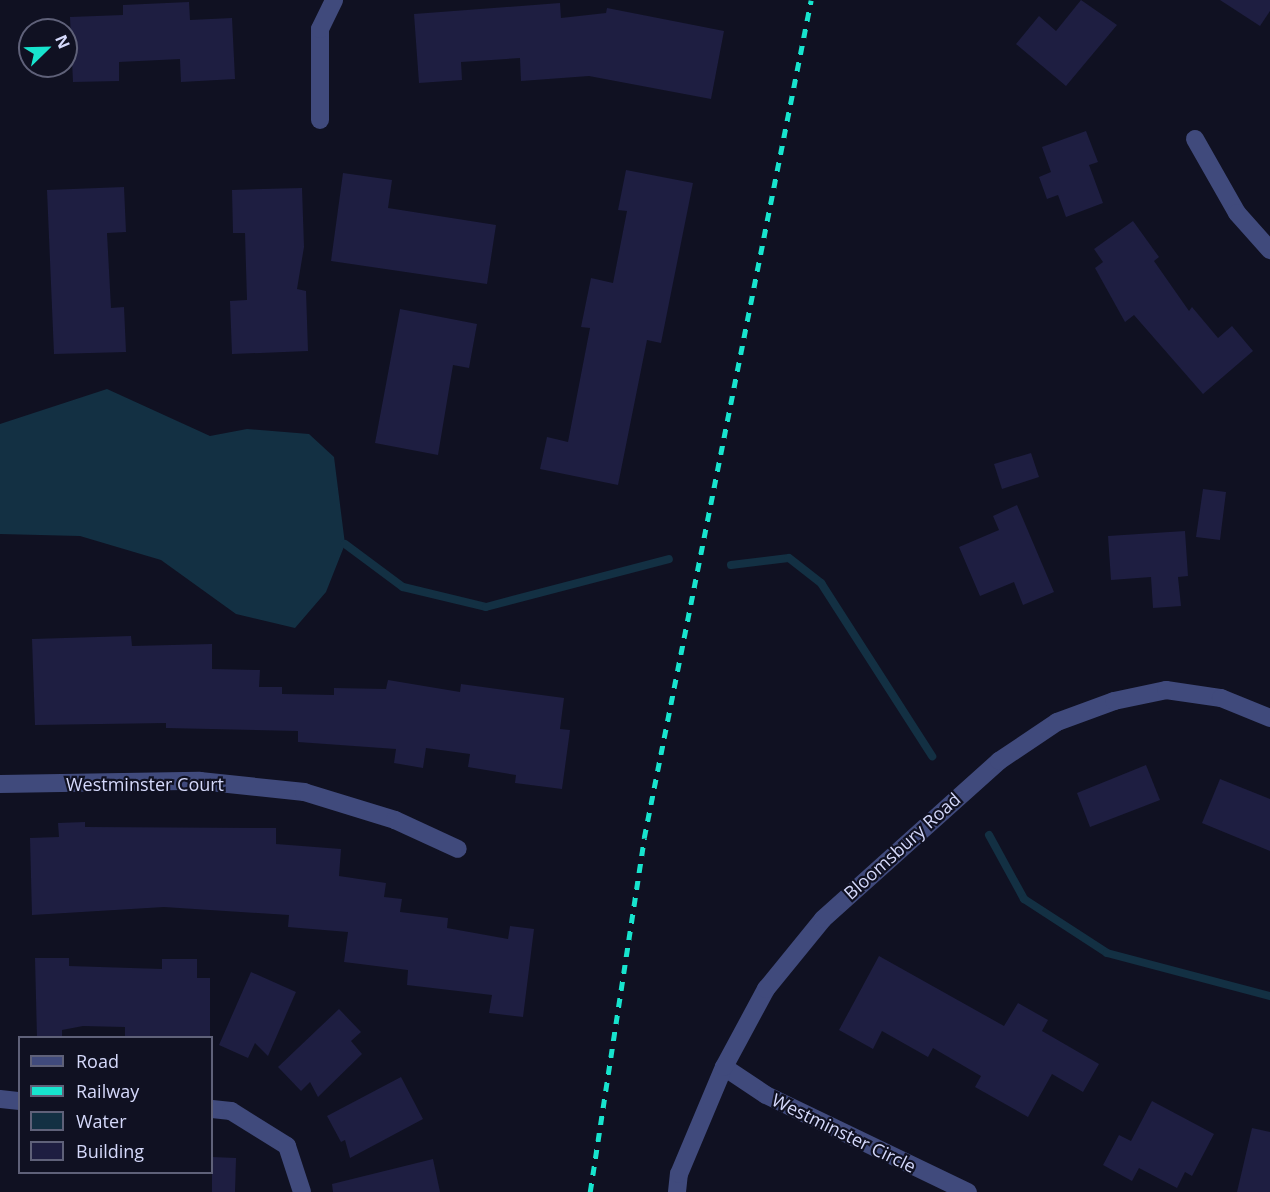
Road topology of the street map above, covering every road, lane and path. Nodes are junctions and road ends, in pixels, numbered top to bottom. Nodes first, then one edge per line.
1 (334, 0) edge
2 (320, 120) dead end
3 (1195, 139) dead end
4 (1270, 250) edge
5 (1270, 718) edge
6 (0, 784) edge
7 (458, 849) dead end
8 (724, 1067) junction
9 (0, 1099) edge
10 (18, 1101) edge
11 (213, 1109) edge
12 (302, 1192) edge
13 (677, 1192) edge
14 (968, 1192) edge

1 - 2 street
3 - 4 street
5 - 8 street, Bloomsbury Road
6 - 7 street, Westminster Court
8 - 13 street, Bloomsbury Road
8 - 14 street, Westminster Circle
9 - 10 street
11 - 12 street

